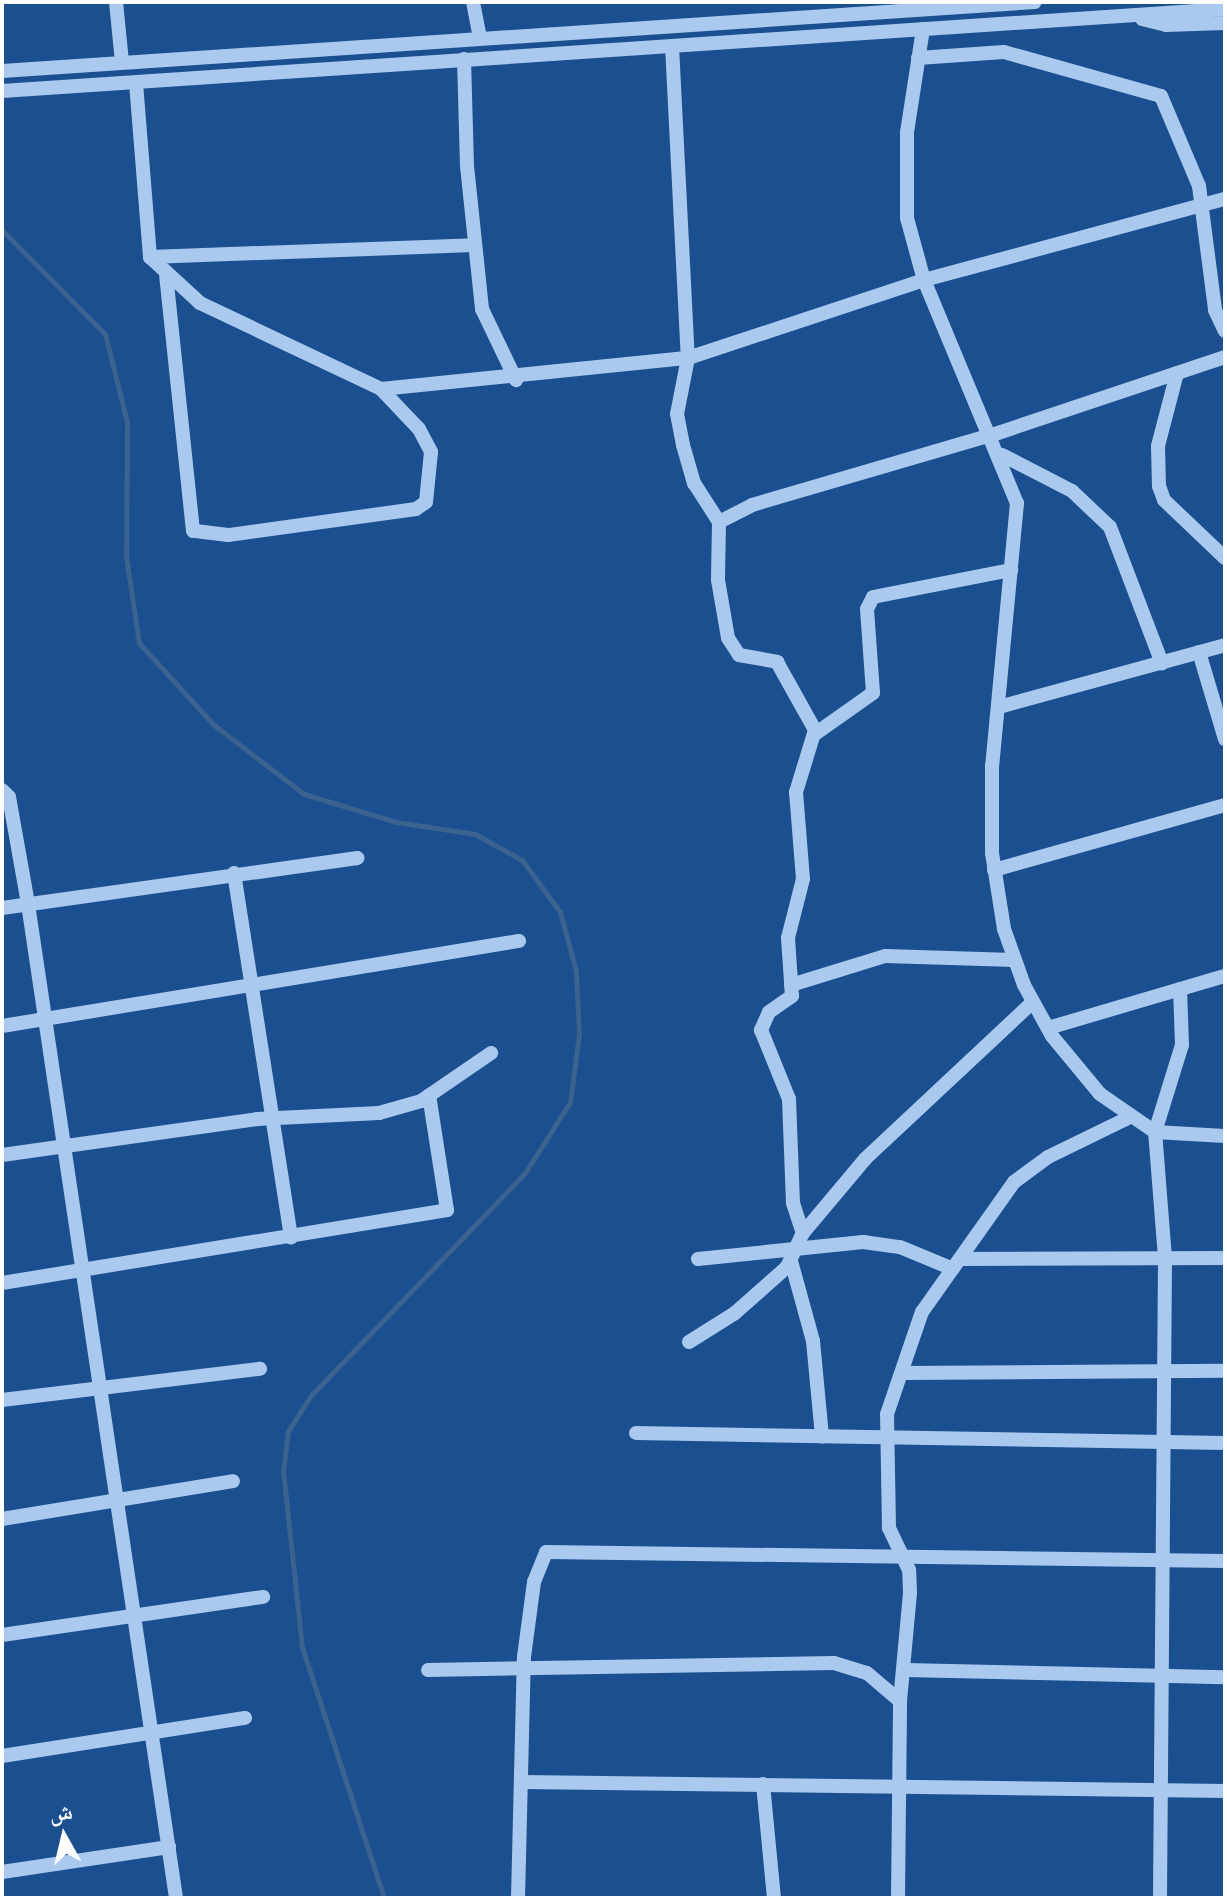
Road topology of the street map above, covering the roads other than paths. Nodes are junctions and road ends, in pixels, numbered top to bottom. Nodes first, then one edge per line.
1 (116, 2) edge
2 (473, 2) edge
3 (1035, 2) edge
4 (932, 9) junction
5 (1225, 9) edge
6 (1130, 16) junction
7 (1225, 23) edge
8 (928, 29) junction
9 (480, 38) junction
10 (672, 46) junction
11 (918, 58) junction
12 (464, 59) junction
13 (122, 62) junction
14 (2, 71) edge
15 (136, 83) junction
16 (2, 91) edge
17 (1225, 199) edge
18 (1200, 205) junction
19 (474, 245) junction
20 (150, 257) junction
21 (166, 276) junction
22 (924, 280) junction
23 (1225, 331) edge
24 (1225, 357) edge
25 (688, 358) junction
26 (1177, 373) junction
27 (516, 380) junction
28 (381, 389) junction
29 (992, 435) junction
30 (1002, 455) junction
31 (719, 522) junction
32 (1225, 558) edge
33 (1011, 570) junction
34 (1225, 645) edge
35 (1199, 652) junction
36 (1162, 663) junction
37 (999, 707) junction
38 (815, 734) junction
39 (1225, 739) edge
40 (2, 790) edge
41 (1225, 805) edge
42 (358, 858) dead end
43 (994, 870) junction
44 (234, 873) junction
45 (28, 904) junction
46 (2, 908) edge
47 (519, 941) dead end
48 (1014, 960) junction
49 (1225, 976) edge
50 (791, 985) junction
51 (251, 987) junction
52 (1180, 989) junction
53 (1033, 1002) junction
54 (45, 1020) junction
55 (2, 1026) edge
56 (1048, 1028) junction
57 (491, 1053) dead end
58 (429, 1095) junction
59 (272, 1118) junction
60 (1128, 1118) junction
61 (1155, 1132) junction
62 (1225, 1136) edge
63 (64, 1146) junction
64 (2, 1155) edge
65 (803, 1233) junction
66 (291, 1238) junction
67 (793, 1256) junction
68 (1165, 1258) junction
69 (1225, 1258) edge
70 (698, 1259) dead end
71 (957, 1264) junction
72 (82, 1271) junction
73 (2, 1283) edge
74 (689, 1342) dead end
75 (260, 1369) dead end
76 (1166, 1370) junction
77 (1225, 1371) edge
78 (903, 1373) junction
79 (100, 1385) junction
80 (2, 1400) edge
81 (636, 1433) dead end
82 (822, 1437) junction
83 (886, 1438) junction
84 (1165, 1443) junction
85 (1225, 1443) edge
86 (233, 1481) dead end
87 (117, 1499) junction
88 (2, 1519) edge
89 (903, 1557) junction
90 (1162, 1560) junction
91 (1225, 1561) edge
92 (263, 1597) dead end
93 (134, 1615) junction
94 (2, 1635) edge
95 (524, 1669) junction
96 (428, 1670) dead end
97 (905, 1670) junction
98 (1163, 1677) junction
99 (1225, 1677) edge
100 (900, 1701) junction
101 (245, 1718) dead end
102 (152, 1733) junction
103 (2, 1756) edge
104 (522, 1782) junction
105 (763, 1784) junction
106 (898, 1786) junction
107 (1161, 1790) junction
108 (1225, 1791) edge
109 (169, 1847) junction
110 (2, 1872) edge
111 (176, 1898) edge
112 (518, 1898) edge
113 (774, 1898) edge
114 (898, 1898) edge
115 (1160, 1898) edge

1 - 13 street
2 - 9 street
3 - 4 street
4 - 8 street
4 - 9 street
5 - 6 street
6 - 7 street
6 - 8 street
8 - 10 street
8 - 11 street
9 - 13 street
10 - 12 street
10 - 25 street
11 - 18 street
11 - 22 street
12 - 15 street
12 - 19 street
13 - 14 street
15 - 16 street
15 - 20 street
17 - 18 street
18 - 22 street
18 - 23 street
19 - 20 street
19 - 27 street
20 - 21 street
21 - 28 street
21 - 28 street
22 - 25 street
22 - 29 street
24 - 26 street
25 - 27 street
25 - 31 street
26 - 29 street
26 - 32 street
27 - 28 street
29 - 30 street
29 - 31 street
30 - 33 street
30 - 36 street
31 - 38 street
33 - 37 street
33 - 38 street
34 - 35 street
35 - 36 street
35 - 39 street
36 - 37 street
37 - 43 street
38 - 50 street
40 - 45 street
41 - 43 street
42 - 44 street
43 - 48 street
44 - 45 street
44 - 51 street
45 - 46 street
45 - 54 street
47 - 51 street
48 - 50 street
48 - 53 street
49 - 52 street
50 - 65 street
51 - 54 street
51 - 59 street
52 - 56 street
52 - 61 street
53 - 56 street
53 - 65 street
54 - 55 street
54 - 63 street
56 - 60 street
57 - 58 street
58 - 59 street
58 - 66 street
59 - 63 street
59 - 66 street
60 - 61 street
60 - 71 street
61 - 62 street
61 - 68 street
63 - 64 street
63 - 72 street
65 - 67 street
66 - 72 street
67 - 70 street
67 - 71 street
67 - 74 street
67 - 82 street
68 - 69 street
68 - 71 street
68 - 76 street
71 - 78 street
72 - 73 street
72 - 79 street
75 - 79 street
76 - 77 street
76 - 78 street
76 - 84 street
78 - 83 street
79 - 80 street
79 - 87 street
81 - 82 street
82 - 83 street
83 - 84 street
83 - 89 street
84 - 85 street
84 - 90 street
86 - 87 street
87 - 88 street
87 - 93 street
89 - 90 street
89 - 95 street
89 - 97 street
90 - 91 street
90 - 98 street
92 - 93 street
93 - 94 street
93 - 102 street
95 - 96 street
95 - 100 street
95 - 104 street
97 - 98 street
97 - 100 street
98 - 99 street
98 - 107 street
100 - 106 street
101 - 102 street
102 - 103 street
102 - 109 street
104 - 105 street
104 - 112 street
105 - 106 street
105 - 113 street
106 - 107 street
106 - 114 street
107 - 108 street
107 - 115 street
109 - 110 street
109 - 111 street

